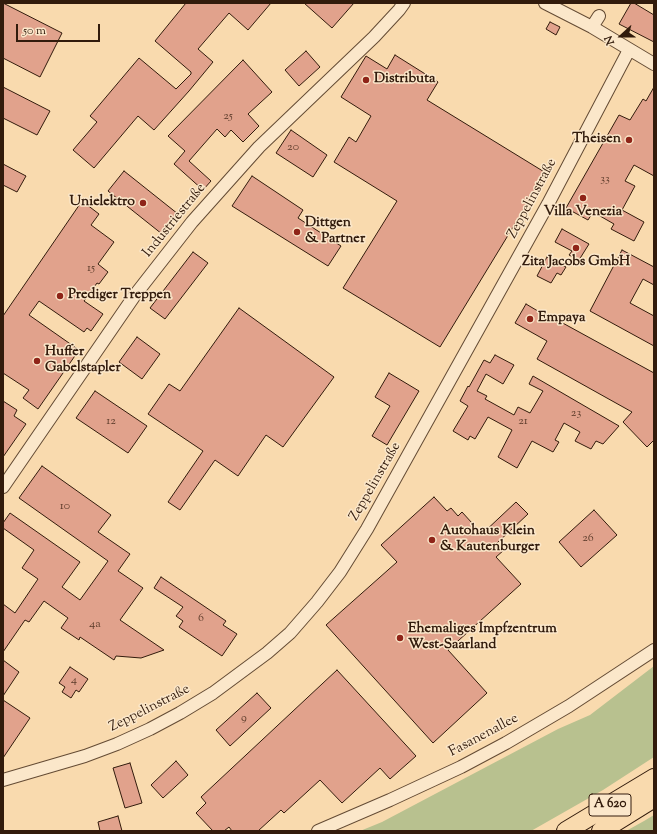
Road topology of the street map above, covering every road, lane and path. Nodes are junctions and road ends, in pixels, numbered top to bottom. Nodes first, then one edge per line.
1 (404, 3) edge
2 (545, 3) edge
3 (599, 16) dead end
4 (592, 27) junction
5 (629, 50) junction
6 (654, 64) edge
7 (3, 487) edge
8 (654, 650) edge
9 (654, 778) edge
10 (3, 780) edge
11 (654, 798) edge
12 (318, 831) edge
13 (566, 831) edge
14 (601, 831) edge

1 - 7 street, Industriestraße
2 - 4 street
3 - 4 street
4 - 5 street
5 - 6 street
5 - 10 street, Zeppelinstraße
8 - 12 street, Fasanenallee
9 - 13 highway, A 620
11 - 14 highway, A 620

